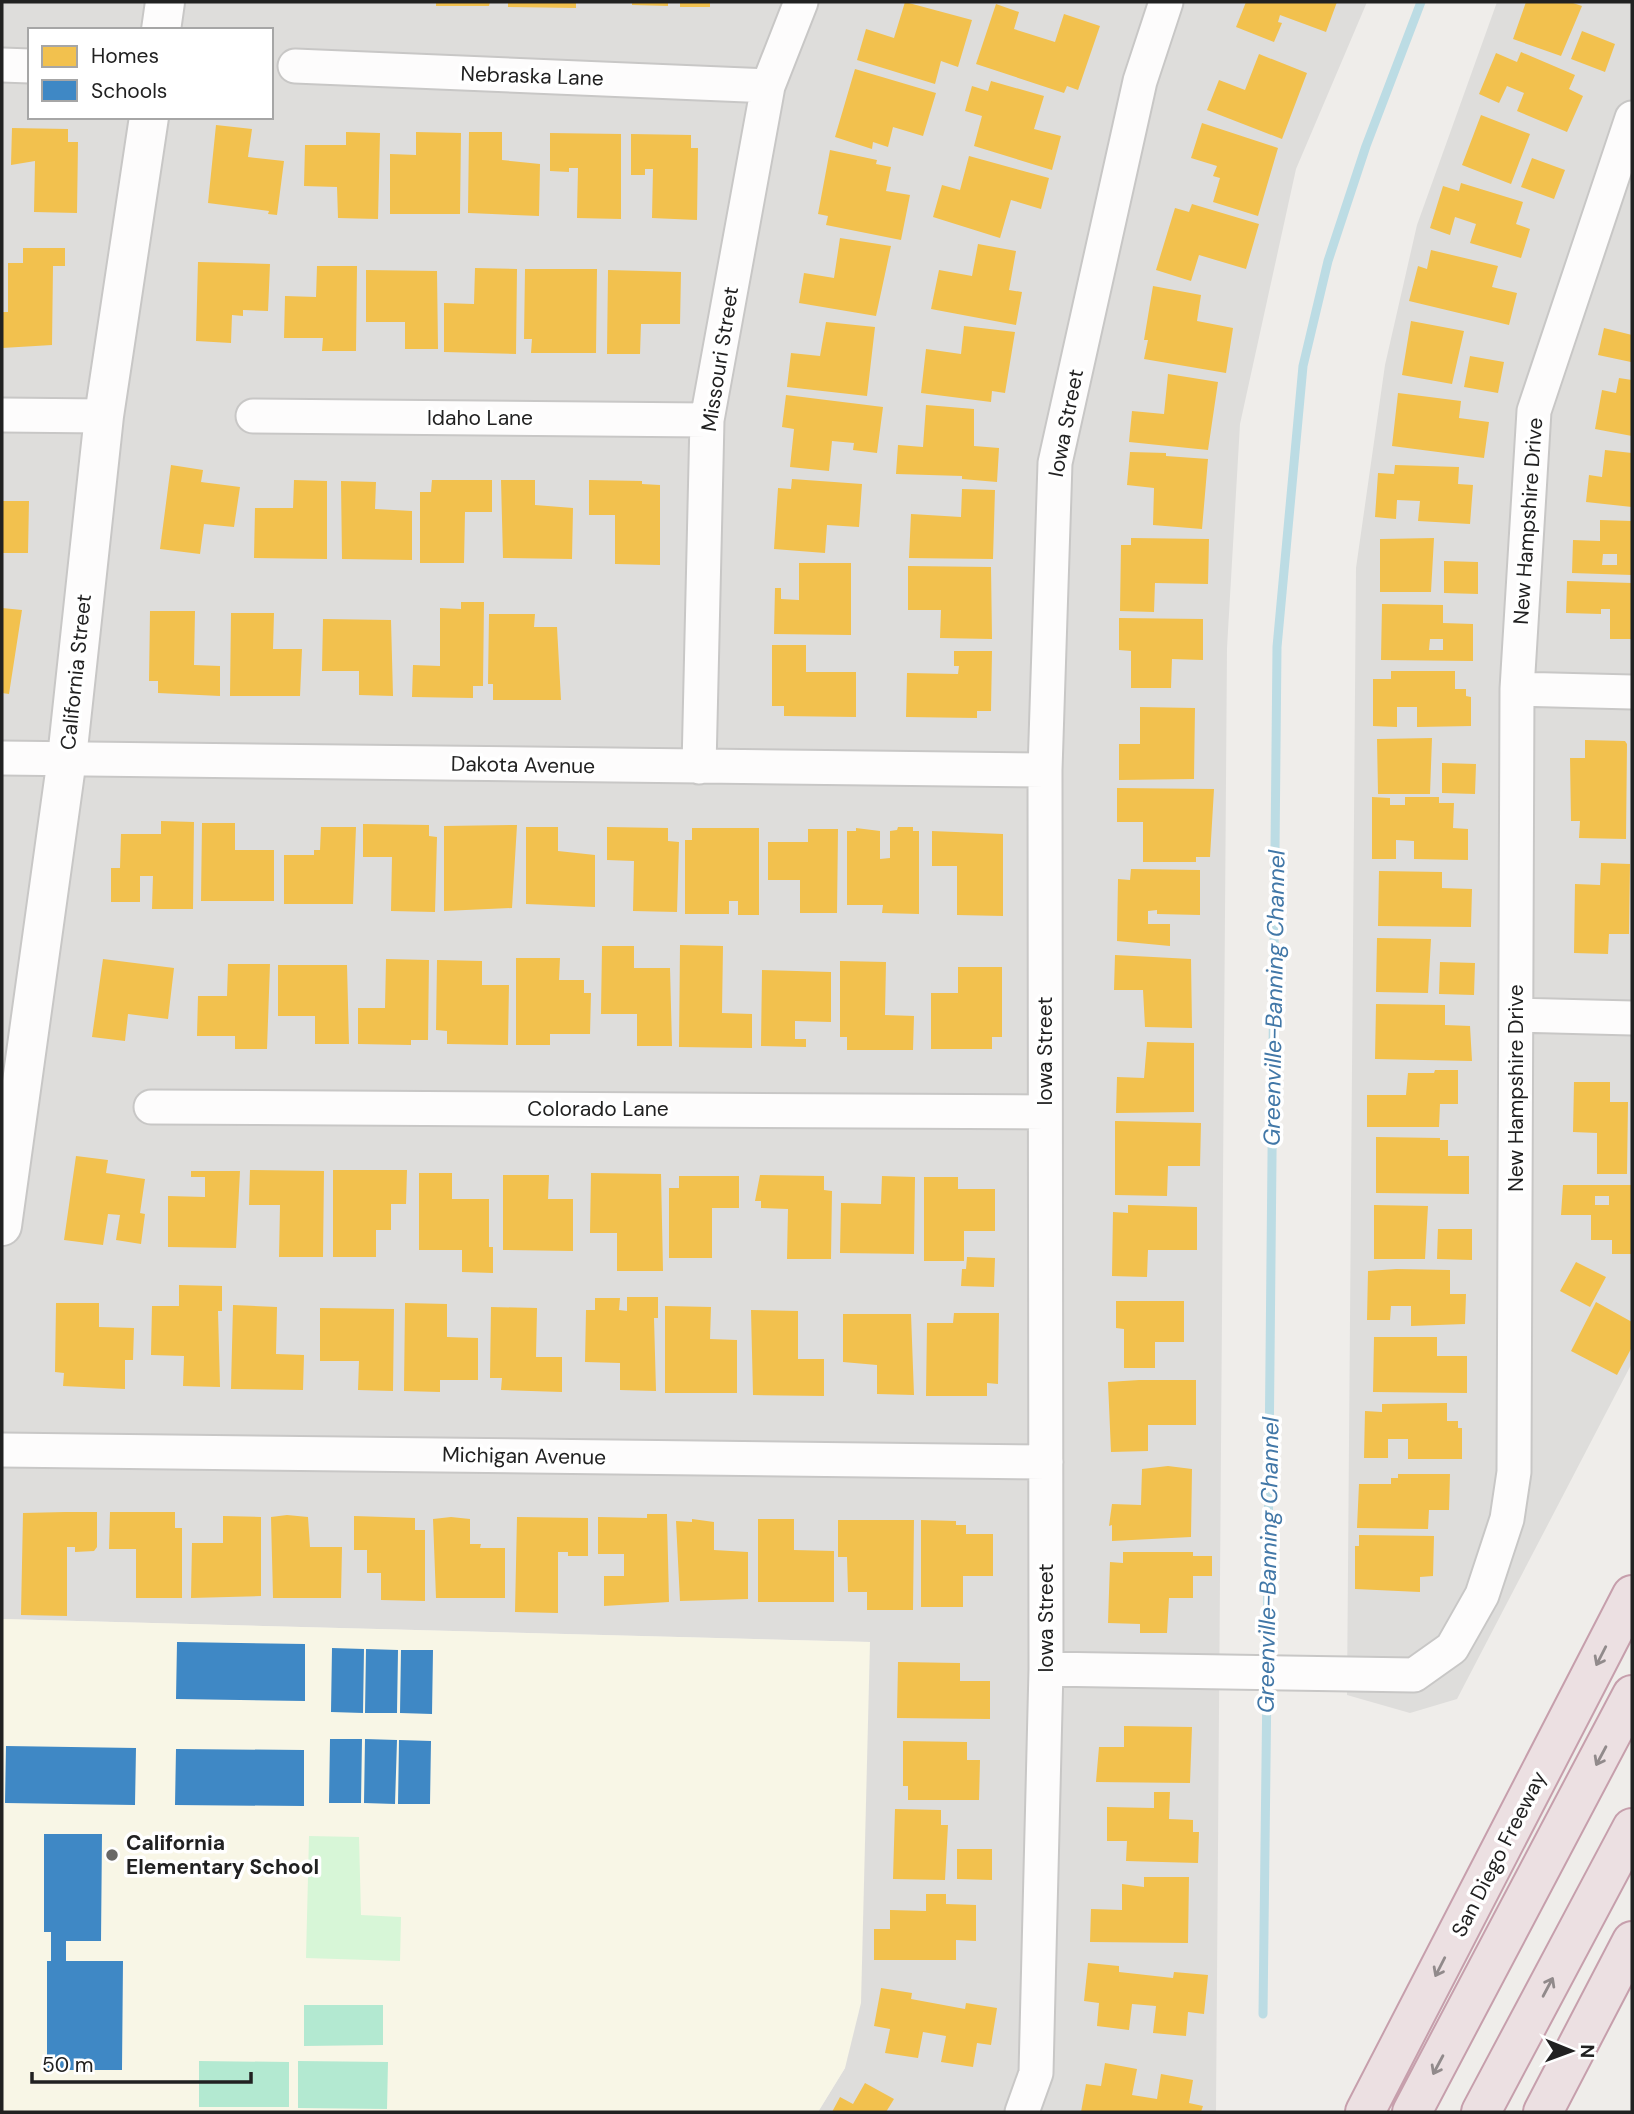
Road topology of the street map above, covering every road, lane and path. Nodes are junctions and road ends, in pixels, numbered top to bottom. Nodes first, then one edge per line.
1 (165, 2) edge
2 (801, 2) edge
3 (1166, 2) edge
4 (162, 28) edge
5 (2, 65) edge
6 (28, 66) edge
7 (295, 66) dead end
8 (768, 86) junction
9 (1632, 118) edge
10 (149, 119) edge
11 (2, 415) edge
12 (103, 416) junction
13 (253, 416) dead end
14 (707, 420) junction
15 (1517, 689) junction
16 (1632, 692) edge
17 (2, 758) edge
18 (67, 758) junction
19 (699, 767) junction
20 (1045, 770) junction
21 (1517, 1015) junction
22 (1632, 1018) edge
23 (10, 1106) edge
24 (151, 1107) dead end
25 (1045, 1112) junction
26 (2, 1226) edge
27 (2, 1450) edge
28 (1045, 1462) junction
29 (1632, 1595) edge
30 (1046, 1670) junction
31 (1632, 1695) edge
32 (1632, 1828) edge
33 (1632, 1941) edge
34 (1022, 2112) edge
35 (1365, 2112) edge
36 (1412, 2112) edge
37 (1481, 2112) edge
38 (1543, 2112) edge

1 - 4 street
2 - 8 street, Missouri Street
3 - 20 street, Iowa Street
5 - 6 street
7 - 8 street, Nebraska Lane
8 - 14 street, Missouri Street
9 - 15 street, New Hampshire Drive
10 - 12 street, California Street
11 - 12 street
12 - 18 street, California Street
13 - 14 street, Idaho Lane
14 - 19 street, Missouri Street
15 - 16 street
15 - 21 street, New Hampshire Drive
17 - 18 street, Dakota Avenue
18 - 19 street, Dakota Avenue
18 - 23 street, California Street
19 - 20 street, Dakota Avenue
20 - 25 street, Iowa Street
21 - 22 street
21 - 30 street, New Hampshire Drive
23 - 26 street, California Street
24 - 25 street, Colorado Lane
25 - 28 street, Iowa Street
27 - 28 street, Michigan Avenue
28 - 30 street, Iowa Street
29 -> 35 highway, San Diego Freeway
30 - 34 street, Iowa Street
31 -> 36 highway
37 -> 32 highway
33 - 38 highway

